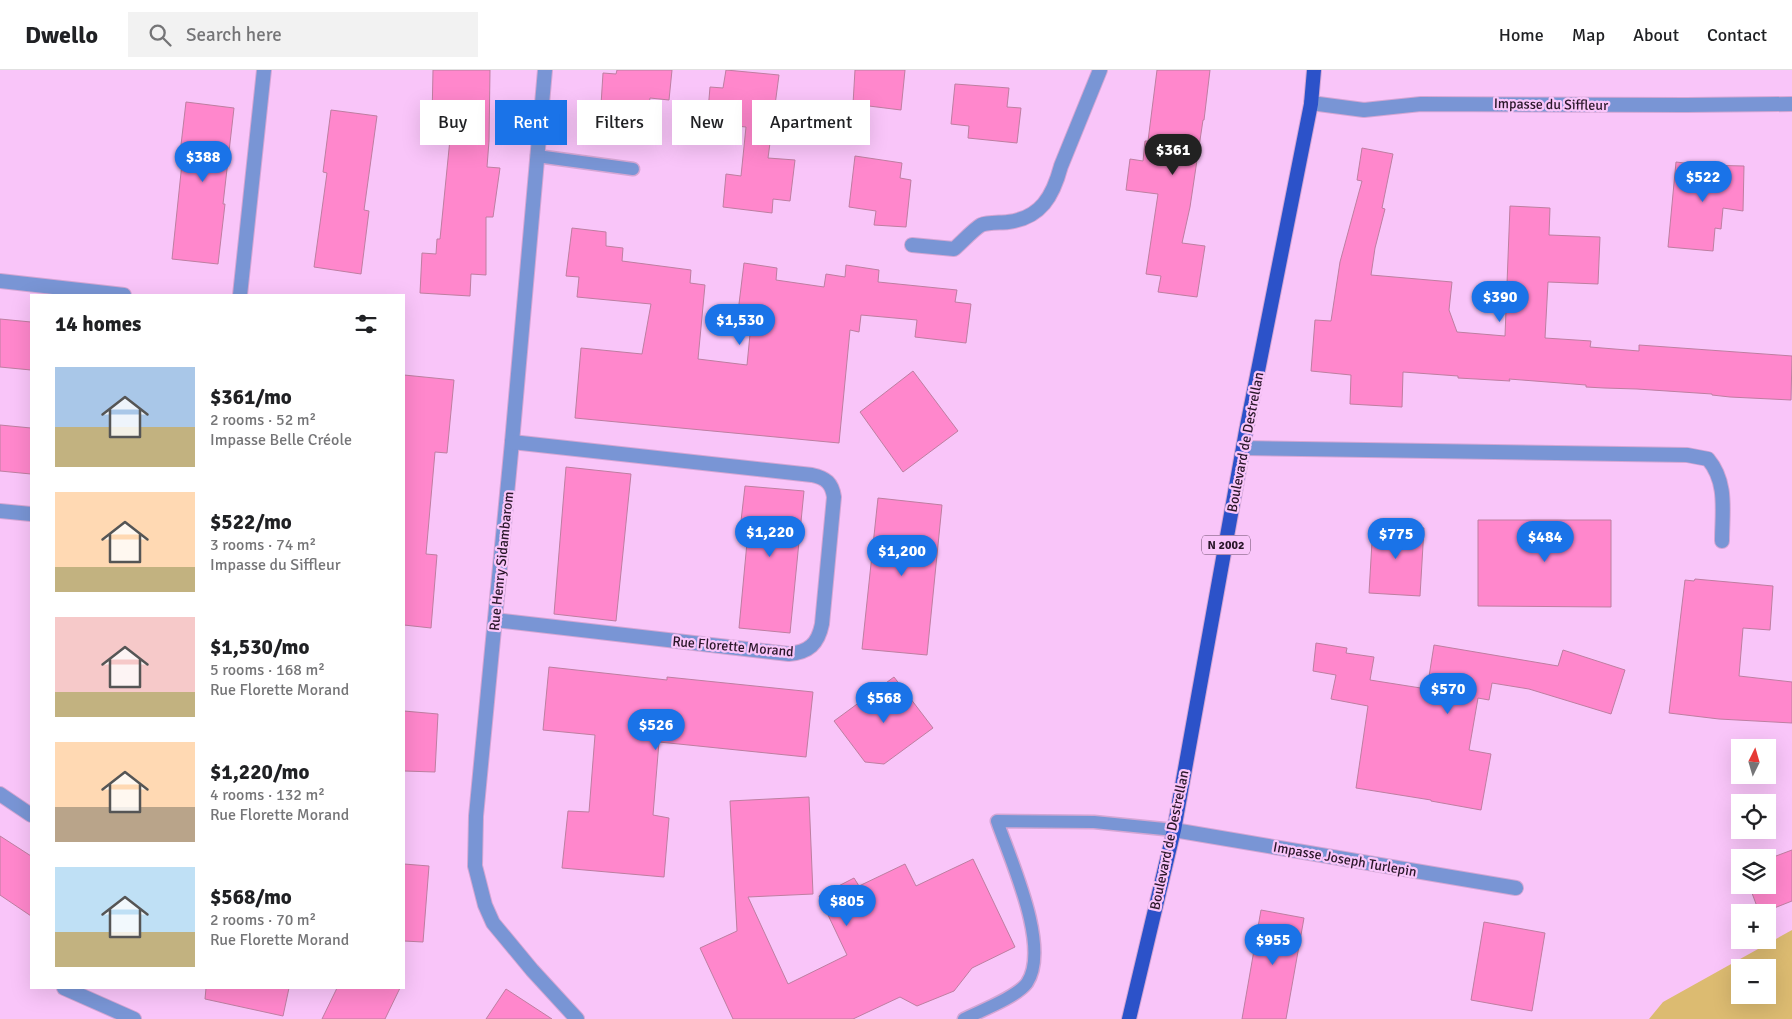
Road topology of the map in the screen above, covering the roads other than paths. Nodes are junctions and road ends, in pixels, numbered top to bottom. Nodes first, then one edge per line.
1 (264, 70) edge
2 (545, 70) edge
3 (1100, 70) edge
4 (1314, 70) edge
5 (1311, 103) junction
6 (1792, 104) edge
7 (537, 156) junction
8 (633, 169) dead end
9 (912, 245) dead end
10 (0, 281) edge
11 (115, 294) edge
12 (240, 294) edge
13 (512, 442) junction
14 (1244, 448) junction
15 (0, 511) edge
16 (30, 514) edge
17 (1722, 541) dead end
18 (495, 620) junction
19 (0, 794) edge
20 (30, 814) edge
21 (1174, 830) junction
22 (1516, 888) dead end
23 (66, 989) edge
24 (134, 1019) edge
25 (577, 1019) edge
26 (964, 1019) edge
27 (1129, 1019) edge

1 - 12 street
2 - 7 street, Rue Henry Sidambarom
3 - 9 street
4 - 5 main road, Boulevard de Destrellan / N 2002
5 - 6 street, Impasse du Siffleur
5 - 14 main road, Boulevard de Destrellan / N 2002
7 - 8 lane
7 - 13 street, Rue Henry Sidambarom
10 - 11 street
13 - 18 street, Rue Henry Sidambarom
13 - 18 street, Rue Florette Morand
14 - 17 street
14 - 21 main road, Boulevard de Destrellan / N 2002
15 - 16 street
18 - 25 street, Rue Henry Sidambarom
19 - 20 street
21 - 22 street, Impasse Joseph Turlepin
21 - 26 lane
21 - 27 main road, Boulevard de Destrellan / N 2002
23 - 24 street

